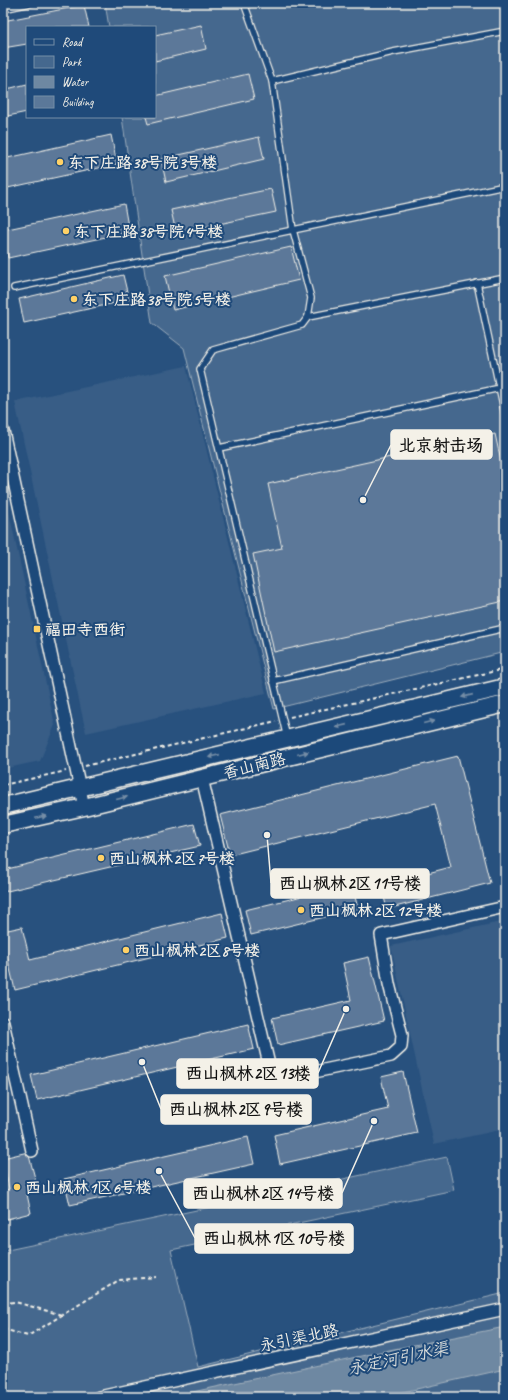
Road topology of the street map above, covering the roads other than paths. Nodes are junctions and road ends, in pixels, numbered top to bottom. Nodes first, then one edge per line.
1 (31, 3) edge
2 (244, 3) edge
3 (3, 9) edge
4 (505, 31) edge
5 (272, 80) junction
6 (505, 186) edge
7 (293, 230) junction
8 (505, 278) edge
9 (477, 283) junction
10 (14, 288) dead end
11 (308, 317) junction
12 (502, 388) edge
13 (505, 415) edge
14 (3, 431) edge
15 (218, 448) junction
16 (505, 628) edge
17 (273, 681) junction
18 (505, 688) edge
19 (505, 704) edge
20 (287, 738) junction
21 (202, 778) junction
22 (79, 788) junction
23 (4, 805) edge
24 (84, 807) junction
25 (3, 825) edge
26 (505, 907) edge
27 (3, 1022) edge
28 (32, 1151) dead end
29 (505, 1309) edge
30 (99, 1397) edge

1 - 3 lane
2 - 5 lane
4 - 5 lane
5 - 7 lane
6 - 7 lane
7 - 10 lane
7 - 11 lane
8 - 9 lane
9 - 11 lane
9 - 12 lane
11 - 15 lane
12 - 13 lane
12 - 15 lane
14 - 22 street
15 - 17 lane
16 - 17 lane
17 - 20 lane
18 -> 20 main road, 香山南路
21 -> 19 main road, 香山南路
20 -> 22 main road, 香山南路
24 -> 21 main road, 香山南路
21 - 26 street
22 - 23 main road, 香山南路
22 - 24 street
25 -> 24 main road, 香山南路
27 - 28 street
29 - 30 street, 永引渠北路

